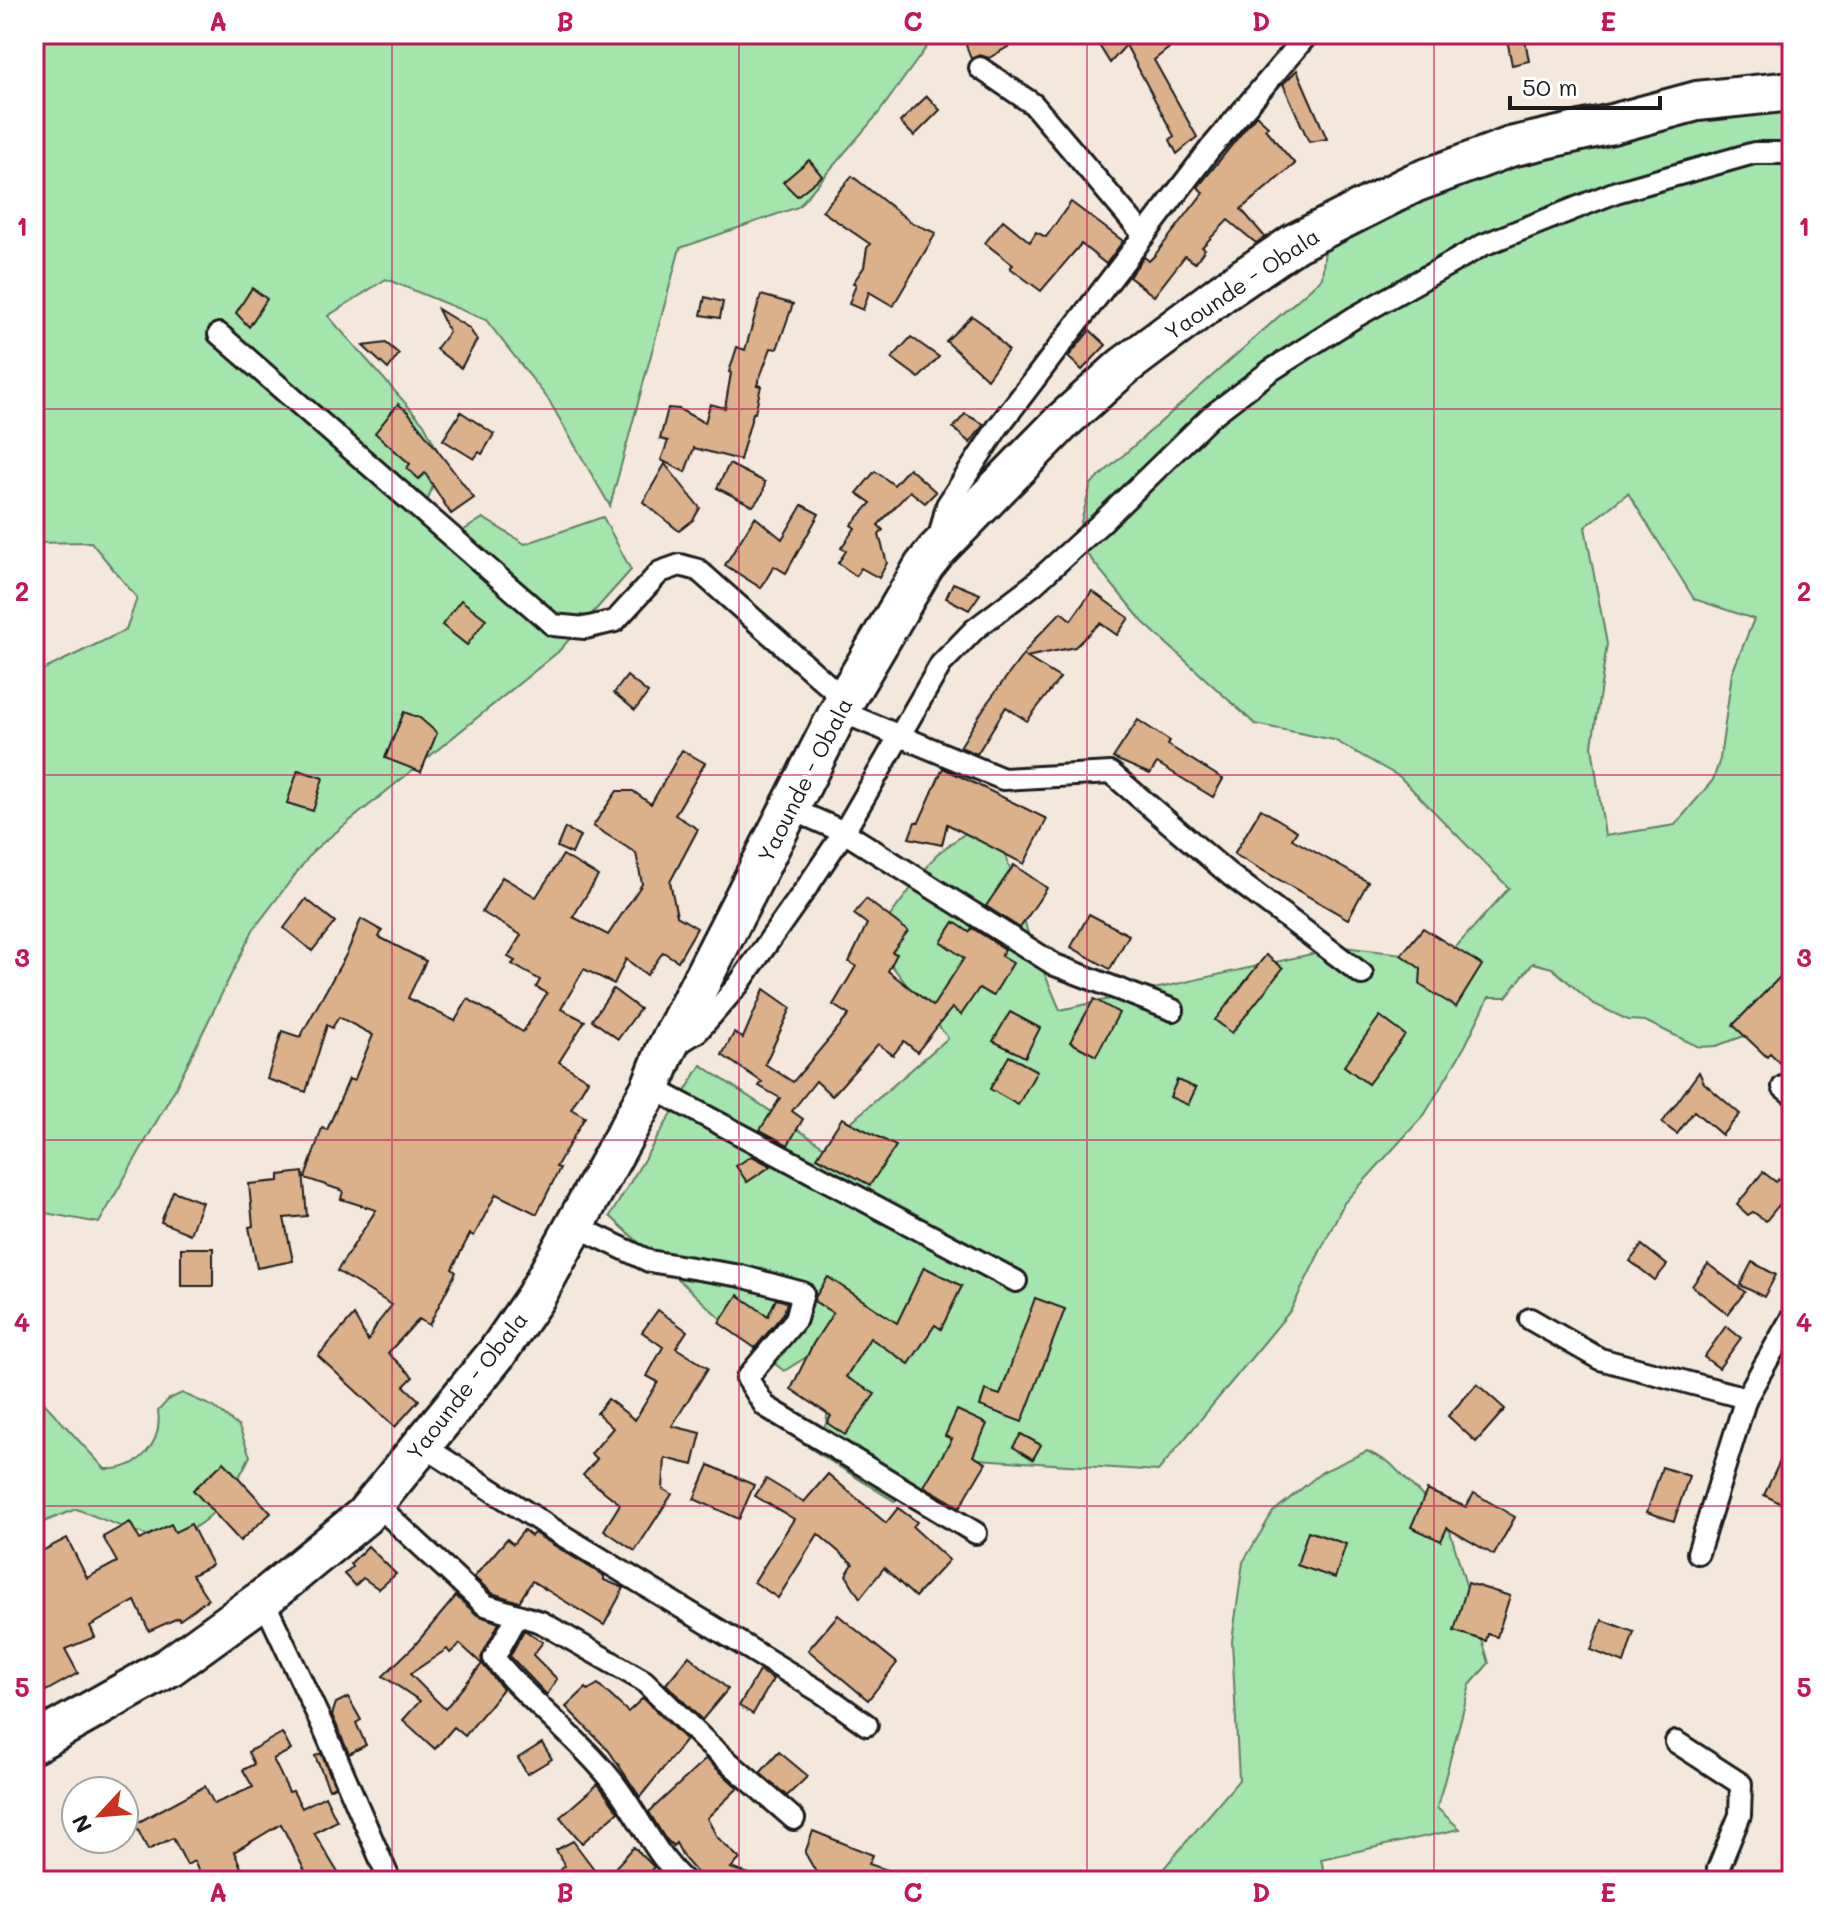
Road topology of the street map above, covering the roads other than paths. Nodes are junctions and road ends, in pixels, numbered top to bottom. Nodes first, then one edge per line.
1 (1308, 34) edge
2 (980, 68) dead end
3 (1792, 91) edge
4 (1792, 153) edge
5 (1143, 234) junction
6 (219, 334) dead end
7 (936, 551) junction
8 (843, 706) junction
9 (898, 735) junction
10 (789, 808) junction
11 (844, 832) junction
12 (1362, 974) dead end
13 (1173, 1010) dead end
14 (665, 1052) junction
15 (651, 1087) junction
16 (576, 1226) junction
17 (1016, 1281) dead end
18 (1792, 1317) edge
19 (1530, 1319) dead end
20 (1746, 1398) junction
21 (422, 1445) junction
22 (375, 1503) junction
23 (976, 1533) dead end
24 (1698, 1553) dead end
25 (263, 1599) junction
26 (518, 1615) junction
27 (867, 1725) dead end
28 (1676, 1742) dead end
29 (34, 1743) edge
30 (794, 1819) dead end
31 (390, 1881) edge
32 (684, 1881) edge
33 (1717, 1881) edge

1 - 5 street
2 - 5 street
3 - 7 highway, Yaounde - Obala
4 - 9 street
5 - 7 street
6 - 8 street
7 - 8 highway, Yaounde - Obala
8 - 9 street
8 - 10 highway, Yaounde - Obala
9 - 11 street
9 - 12 street
10 - 11 street
10 - 14 highway, Yaounde - Obala
11 - 13 street
11 - 14 street
14 - 15 highway, Yaounde - Obala
15 - 16 highway, Yaounde - Obala
15 - 17 street
16 - 21 highway, Yaounde - Obala
16 - 23 street
18 - 20 street
19 - 20 street
20 - 24 street
21 - 22 highway, Yaounde - Obala
21 - 27 street
22 - 25 highway, Yaounde - Obala
22 - 26 street
25 - 29 highway, Yaounde - Obala
25 - 31 street
26 - 30 street
26 - 32 street
28 - 33 street

